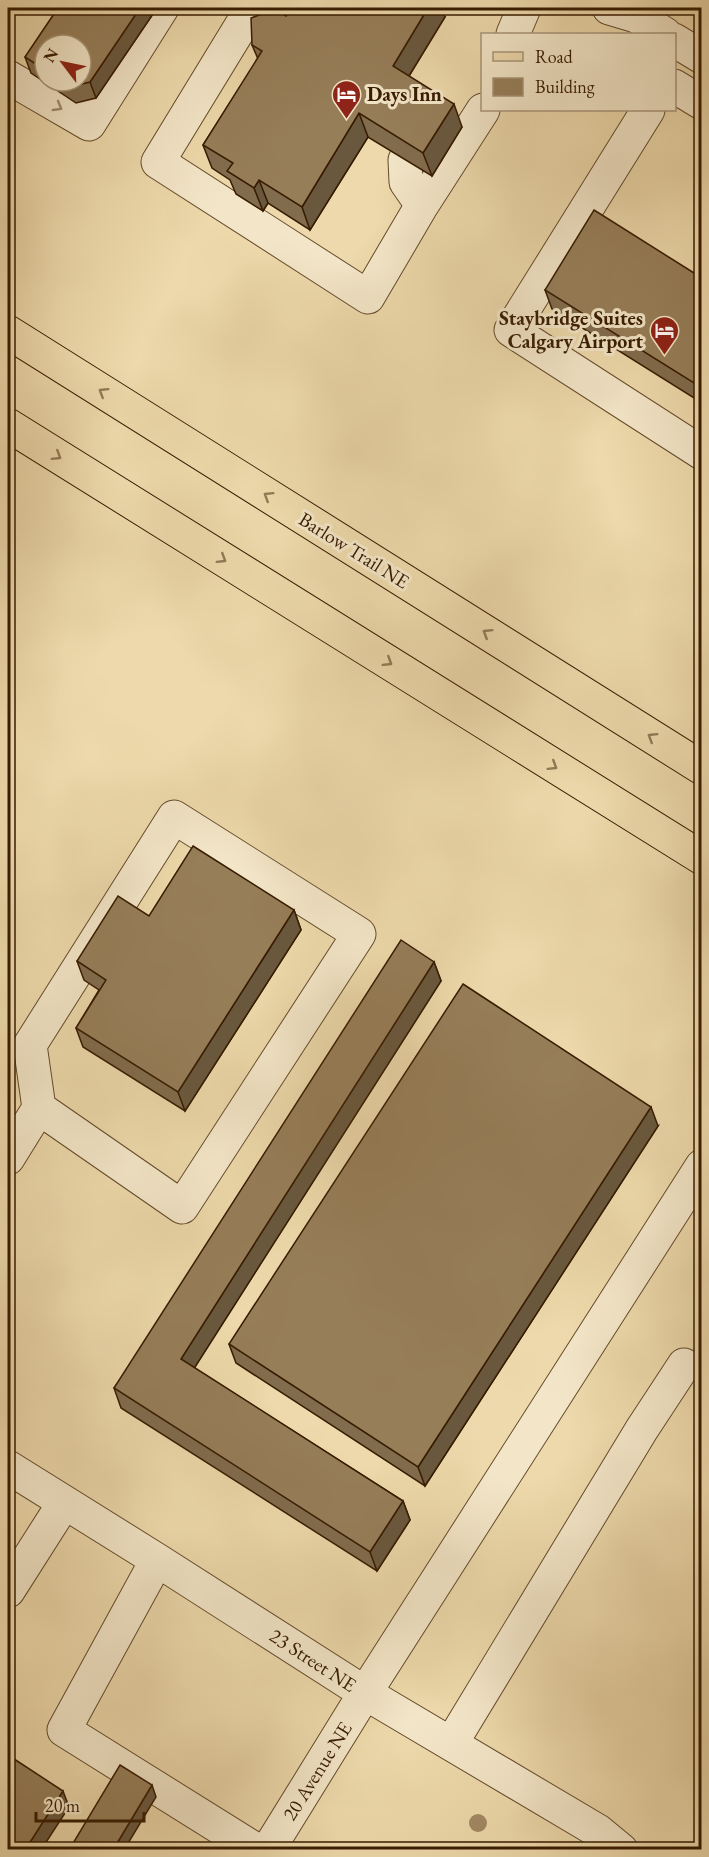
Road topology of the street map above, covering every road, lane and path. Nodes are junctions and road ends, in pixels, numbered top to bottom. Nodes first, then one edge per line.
1 (162, 8) edge
2 (252, 8) edge
3 (524, 8) edge
4 (632, 16) edge
5 (513, 33) edge
6 (663, 33) edge
7 (676, 41) edge
8 (702, 57) edge
9 (8, 78) edge
10 (676, 87) edge
11 (702, 103) edge
12 (473, 106) edge
13 (647, 111) edge
14 (405, 160) edge
15 (422, 206) junction
16 (8, 332) edge
17 (8, 424) edge
18 (702, 453) edge
19 (702, 768) edge
20 (702, 858) edge
21 (39, 1108) junction
22 (8, 1158) edge
23 (702, 1166) edge
24 (684, 1365) dead end
25 (8, 1467) edge
26 (64, 1503) junction
27 (157, 1560) junction
28 (8, 1591) edge
29 (365, 1694) junction
30 (451, 1744) junction
31 (256, 1850) edge
32 (268, 1850) edge
33 (621, 1850) edge

9 -> 1 street
2 - 15 street
3 - 5 street
4 - 6 street
7 - 8 street
10 - 11 street
12 - 15 street
13 - 18 street
14 - 15 street
19 -> 16 main road, Barlow Trail NE
17 -> 20 main road
21 - 21 street
21 - 22 street
23 - 29 street, 20 Avenue NE
24 - 30 street
25 - 26 street, 23 Street NE
26 - 27 street, 23 Street NE
26 - 28 street
27 - 29 street, 23 Street NE
27 - 31 street
29 - 30 street, 23 Street NE
29 - 32 street, 20 Avenue NE
30 - 33 street, 23 Street NE

